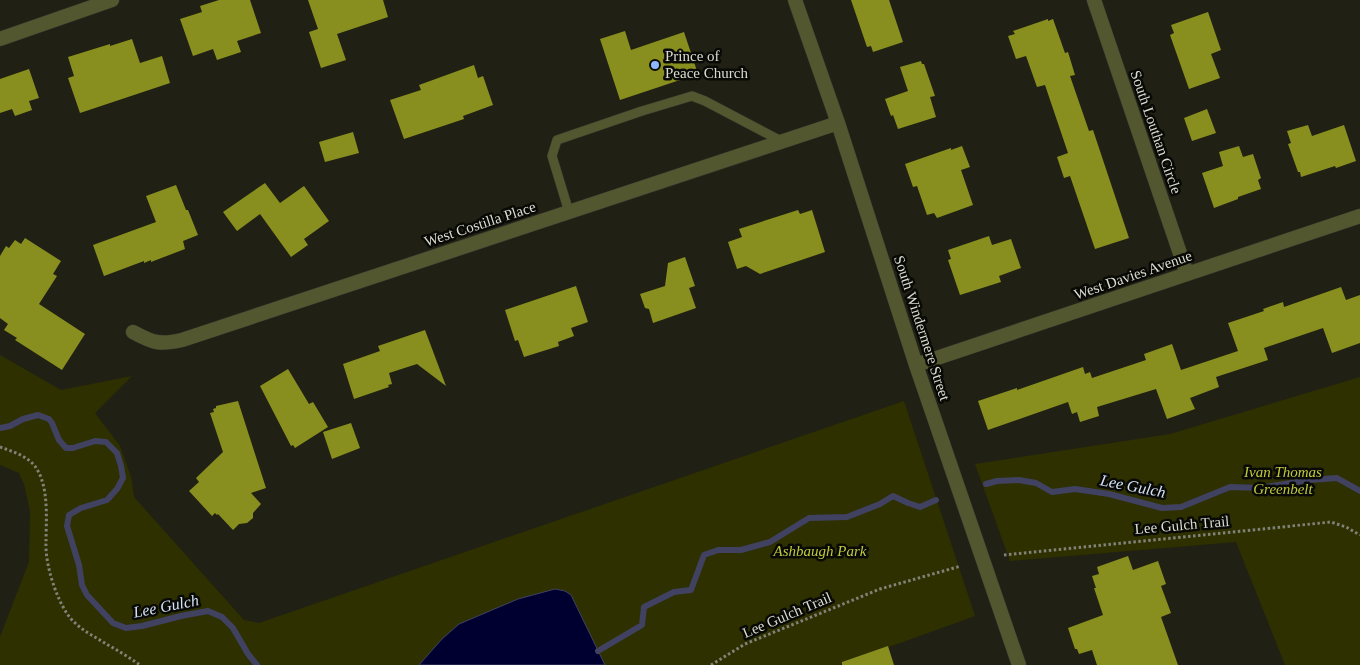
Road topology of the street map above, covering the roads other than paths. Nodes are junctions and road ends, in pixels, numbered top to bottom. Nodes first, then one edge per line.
1 (112, 0) edge
2 (795, 0) edge
3 (1094, 0) edge
4 (0, 39) edge
5 (838, 124) junction
6 (783, 142) junction
7 (568, 212) junction
8 (1360, 216) edge
9 (1187, 274) junction
10 (133, 332) dead end
11 (916, 366) junction
12 (1019, 665) edge

1 - 4 street
2 - 5 street, South Windermere Street
3 - 9 street, South Louthan Circle
5 - 6 street, West Costilla Place
5 - 11 street, South Windermere Street
6 - 7 street, West Costilla Place
6 - 7 lane
7 - 10 street, West Costilla Place
8 - 9 street, West Davies Avenue
9 - 11 street, West Davies Avenue
11 - 12 street, South Windermere Street

